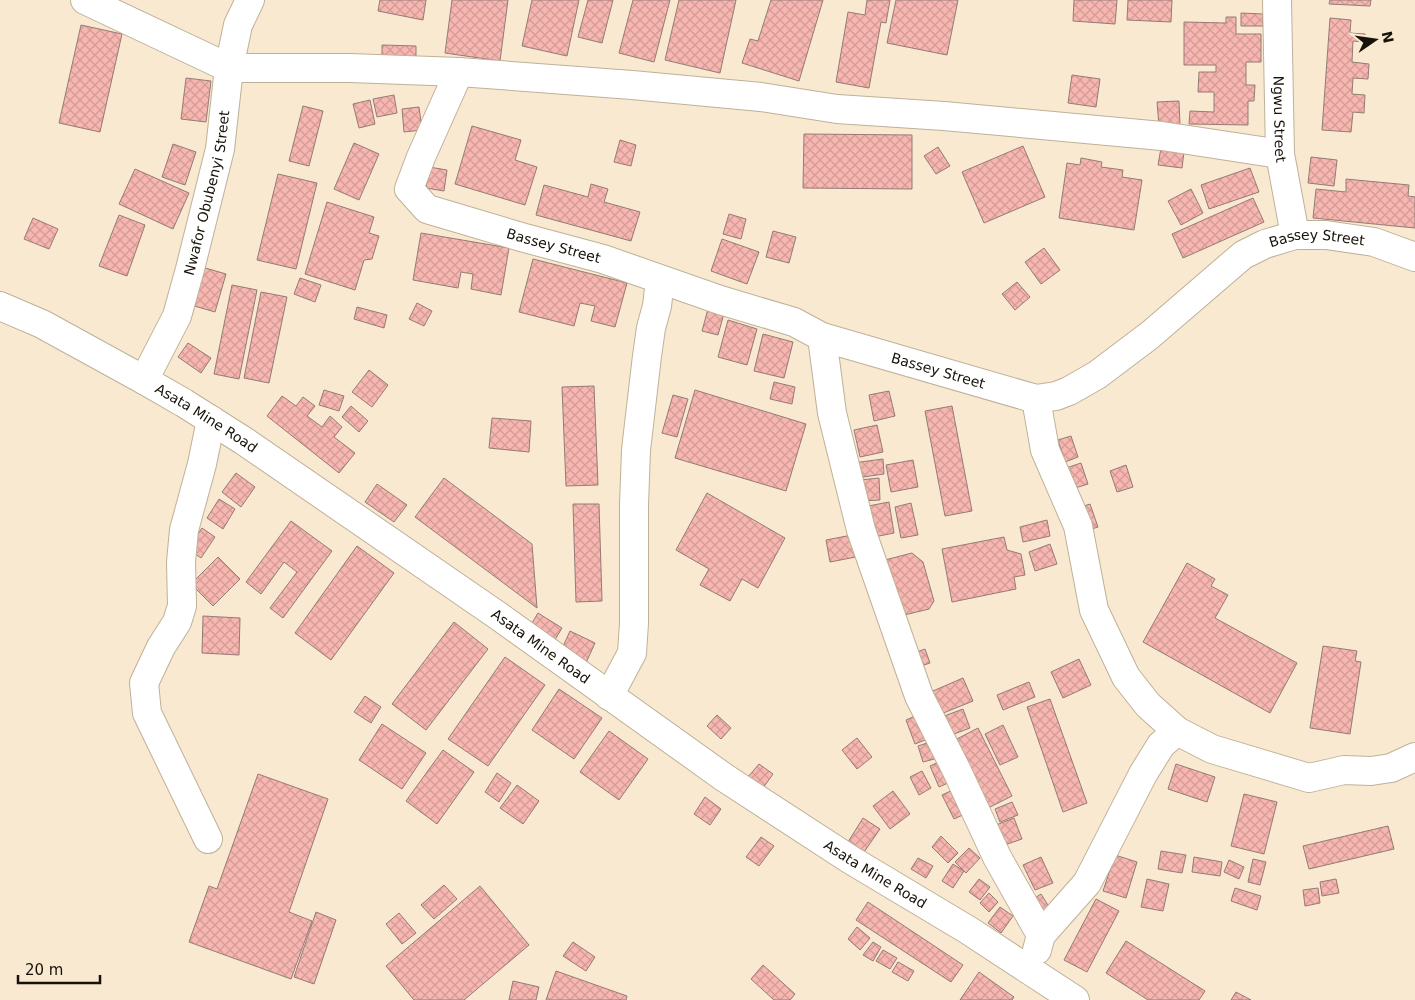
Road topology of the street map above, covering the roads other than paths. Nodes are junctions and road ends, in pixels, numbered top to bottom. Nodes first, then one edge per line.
1 (85, 0) edge
2 (250, 0) edge
3 (1277, 0) edge
4 (229, 68) junction
5 (460, 72) junction
6 (1280, 154) junction
7 (1295, 235) junction
8 (1415, 257) edge
9 (660, 280) junction
10 (0, 306) edge
11 (822, 337) junction
12 (144, 380) junction
13 (1036, 399) junction
14 (211, 420) junction
15 (609, 696) junction
16 (1177, 731) junction
17 (1415, 757) edge
18 (208, 839) dead end
19 (1041, 935) junction
20 (1031, 971) junction
21 (1075, 1000) edge

1 - 4 street
2 - 4 street, Nwafor Obubenyi Street
3 - 6 street, Ngwu Street
4 - 5 street
4 - 12 street, Nwafor Obubenyi Street
5 - 6 street
5 - 9 street, Bassey Street
6 - 7 street, Ngwu Street
7 - 8 street, Bassey Street
7 - 13 street, Bassey Street
9 - 11 street, Bassey Street
9 - 15 street
10 - 12 street, Asata Mine Road
11 - 13 street, Bassey Street
11 - 19 street
12 - 14 street, Asata Mine Road
13 - 16 street
14 - 15 street, Asata Mine Road
14 - 18 street
15 - 20 street, Asata Mine Road
16 - 17 street
16 - 19 street
19 - 20 street
20 - 21 street, Asata Mine Road

